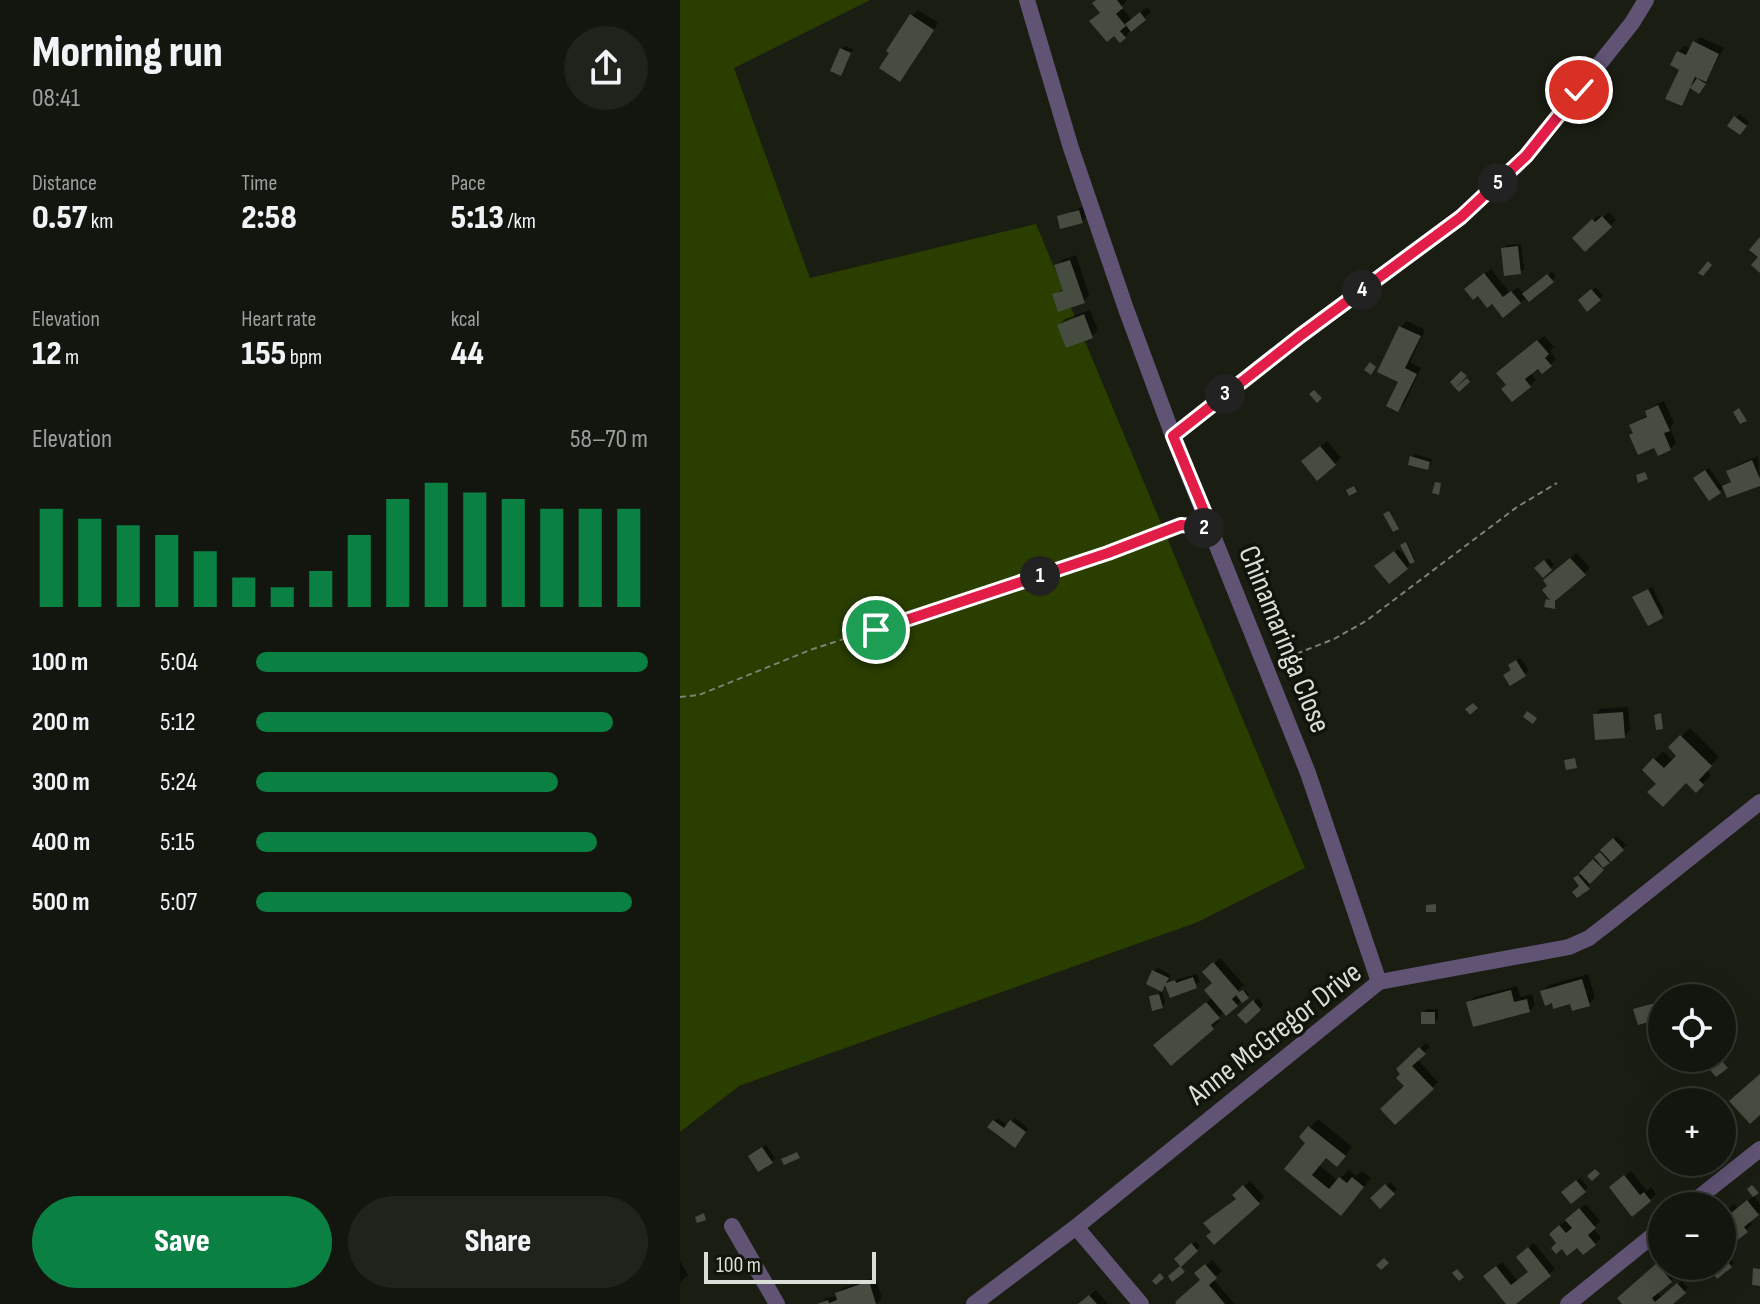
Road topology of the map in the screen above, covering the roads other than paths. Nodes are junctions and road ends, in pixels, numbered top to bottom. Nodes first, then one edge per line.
1 (1027, 0) edge
2 (1646, 0) edge
3 (1173, 436) junction
4 (1760, 802) edge
5 (1379, 982) junction
6 (1760, 1149) edge
7 (1706, 1192) edge
8 (732, 1226) dead end
9 (1076, 1227) junction
10 (1648, 1239) edge
11 (777, 1304) edge
12 (974, 1304) edge
13 (1141, 1304) edge
14 (1568, 1304) edge

1 - 3 street, Chinamaringa Close
2 - 3 street
3 - 5 street, Chinamaringa Close
4 - 5 street, Anne McGregor Drive
5 - 9 street, Anne McGregor Drive
6 - 7 street
8 - 11 street
9 - 12 street, Anne McGregor Drive
9 - 13 street
10 - 14 street

